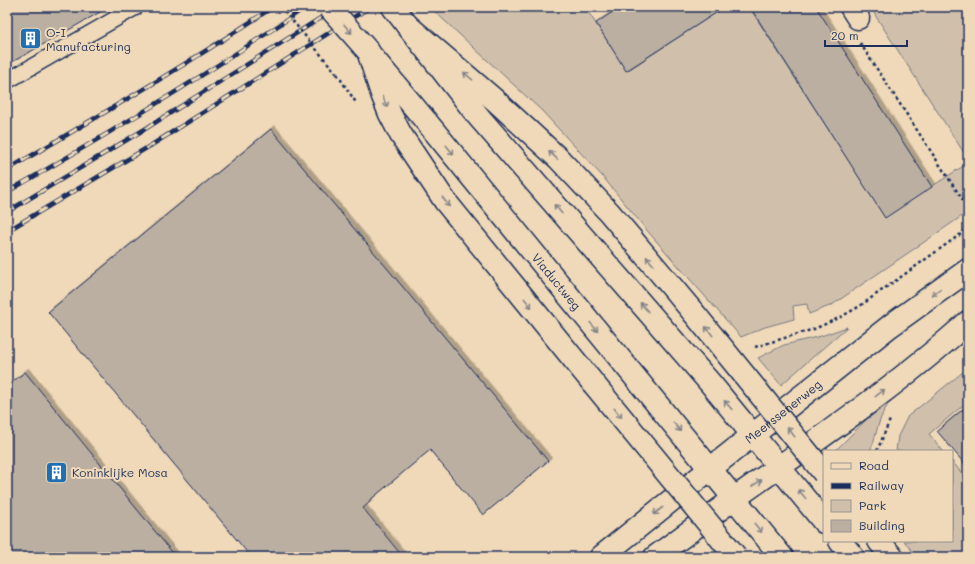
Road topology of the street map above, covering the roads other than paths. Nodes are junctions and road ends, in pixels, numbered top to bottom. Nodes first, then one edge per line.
1 (136, 7) edge
2 (329, 7) edge
3 (393, 7) edge
4 (407, 25) junction
5 (368, 52) junction
6 (7, 81) edge
7 (968, 270) edge
8 (968, 322) edge
9 (753, 435) junction
10 (779, 467) junction
11 (710, 469) junction
12 (823, 472) edge
13 (734, 498) junction
14 (823, 521) edge
15 (841, 542) edge
16 (880, 542) edge
17 (601, 557) edge
18 (655, 557) edge
19 (736, 557) edge
20 (782, 557) edge
21 (853, 557) edge
22 (892, 557) edge

1 - 6 lane
2 -> 5 main road, Viaductweg, bridge
3 - 4 main road
9 -> 4 main road
12 -> 4 main road, bridge
5 -> 11 main road, Viaductweg
5 -> 19 main road, bridge
7 -> 9 main road, Meerssenerweg
10 -> 8 main road
9 - 10 main road
9 - 11 main road, Meerssenerweg
13 -> 10 main road
14 -> 10 main road
11 - 13 main road, Viaductweg
11 -> 17 main road, Meerssenerweg
13 - 18 main road
13 -> 20 main road, Viaductweg
15 - 21 main road
16 - 22 main road

